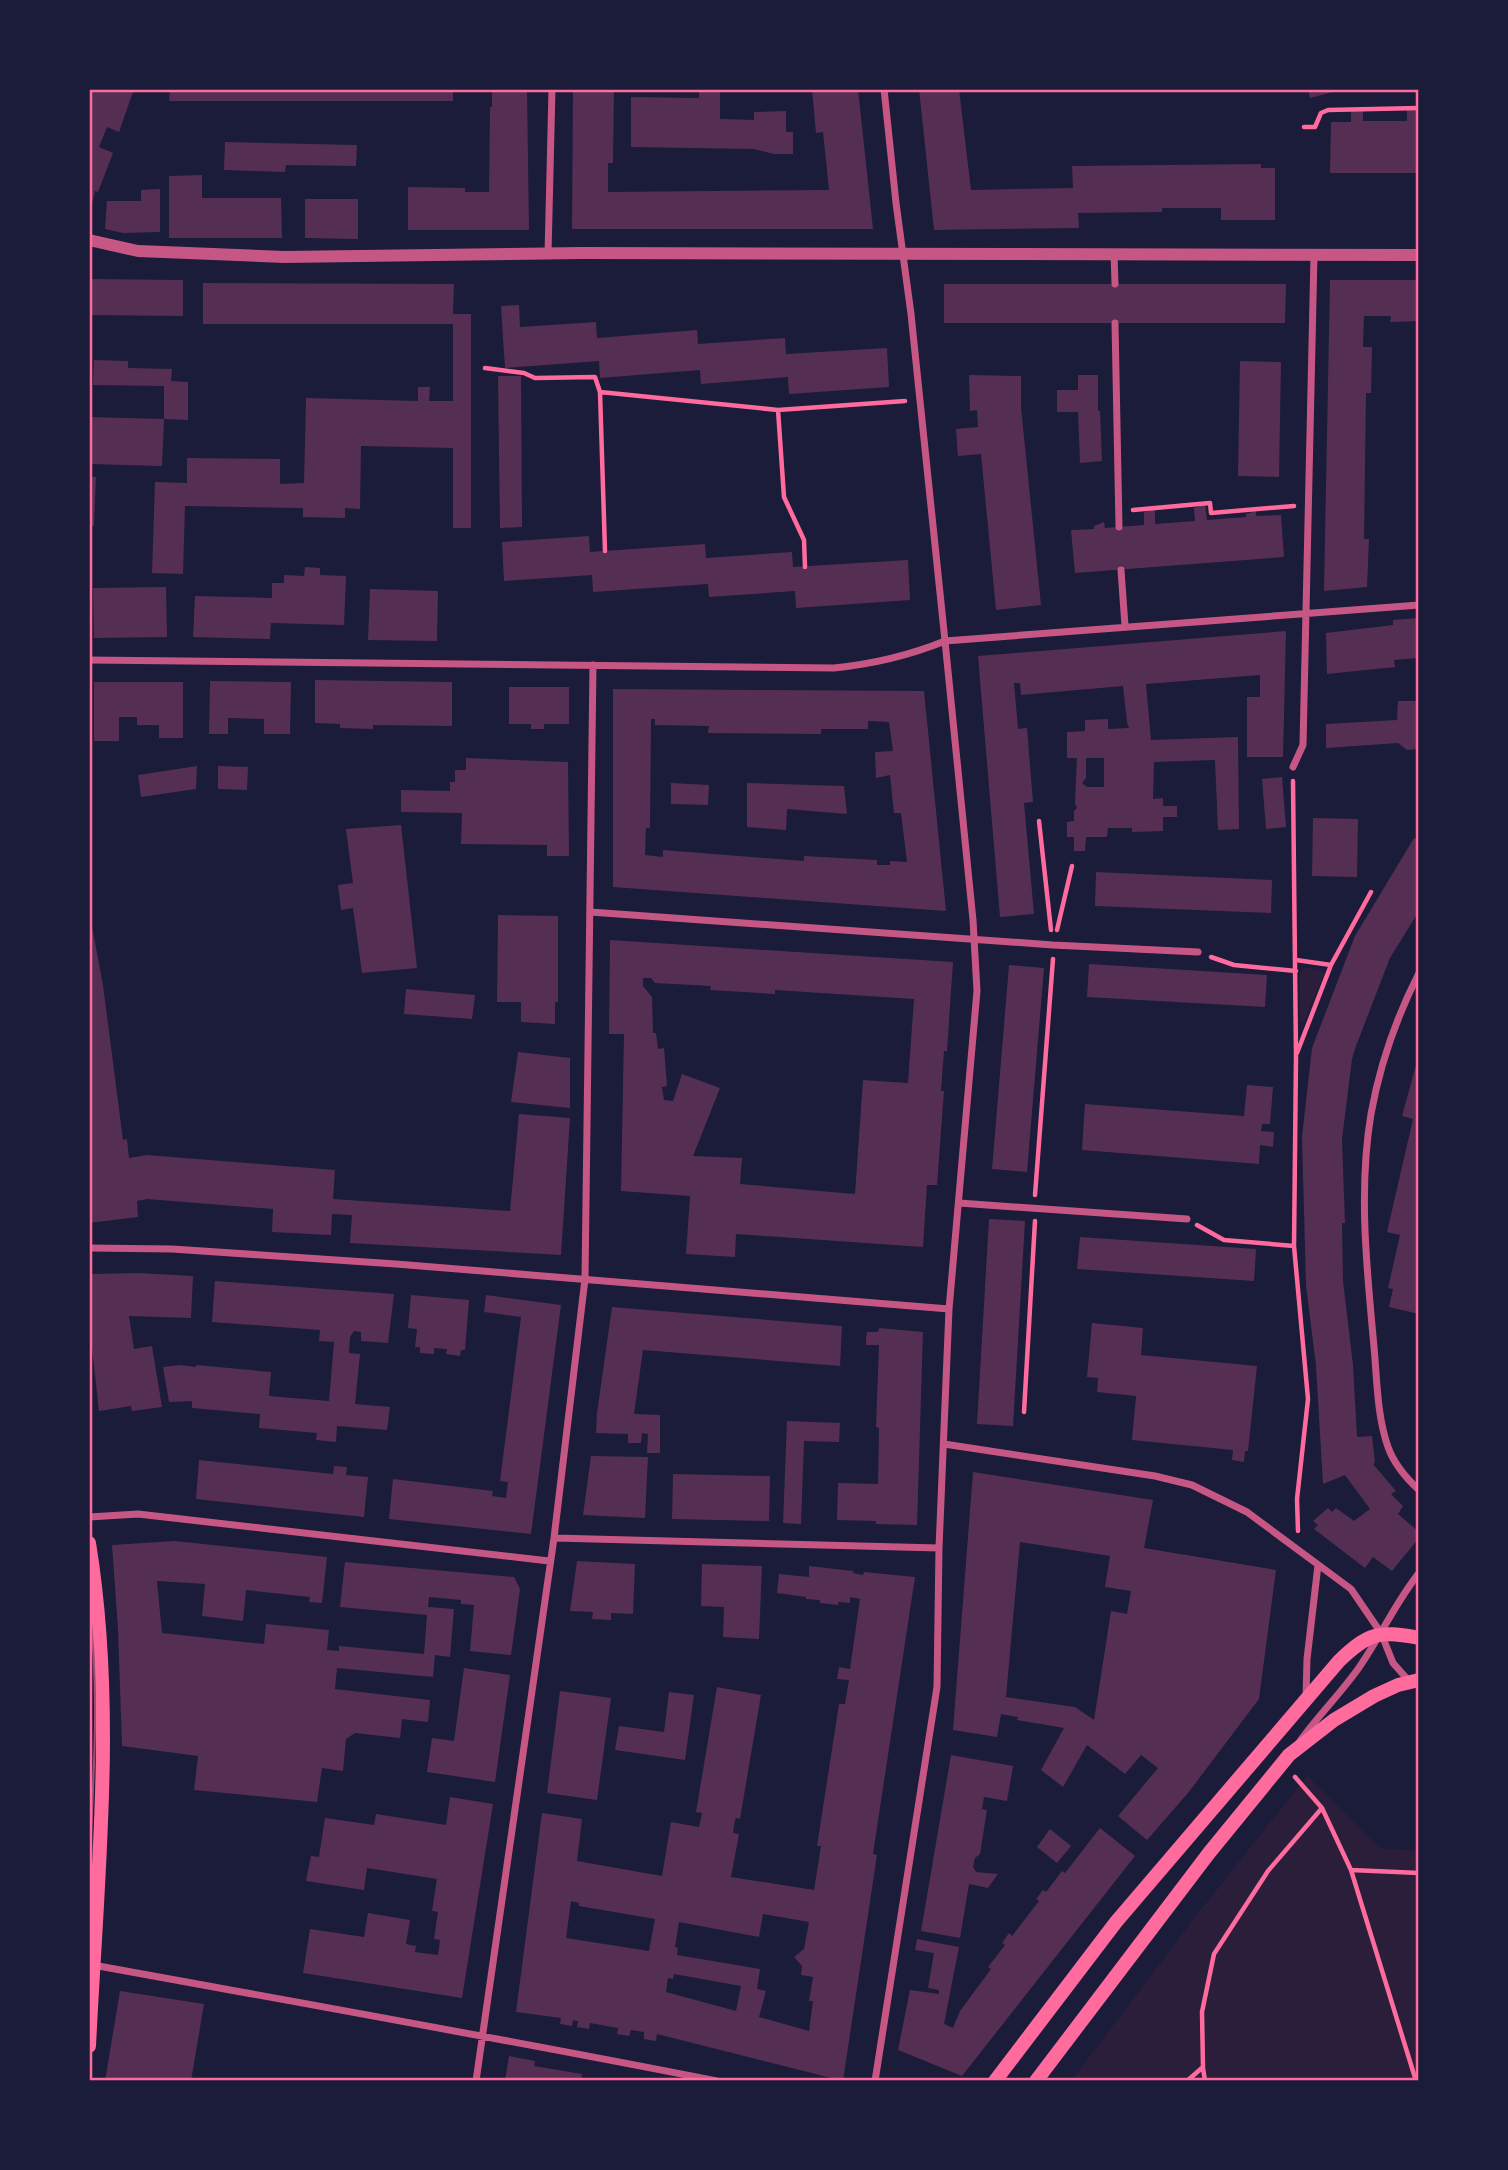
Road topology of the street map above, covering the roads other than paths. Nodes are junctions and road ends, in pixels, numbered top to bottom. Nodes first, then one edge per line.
1 (552, 89) edge
2 (884, 89) edge
3 (89, 240) edge
4 (1114, 253) junction
5 (548, 254) junction
6 (902, 254) junction
7 (1314, 255) junction
8 (1419, 255) edge
9 (1115, 284) dead end
10 (1115, 323) dead end
11 (1119, 527) dead end
12 (1121, 570) dead end
13 (1419, 605) edge
14 (1306, 613) junction
15 (1125, 626) junction
16 (945, 641) junction
17 (89, 660) edge
18 (593, 665) junction
19 (1293, 767) road end
20 (590, 912) junction
21 (974, 938) junction
22 (1198, 951) road end
23 (1419, 973) edge
24 (959, 1203) junction
25 (1187, 1219) road end
26 (89, 1248) edge
27 (585, 1279) junction
28 (949, 1310) junction
29 (944, 1444) junction
30 (1419, 1490) edge
31 (89, 1517) edge
32 (554, 1538) junction
33 (89, 1543) edge
34 (939, 1548) junction
35 (549, 1561) junction
36 (1318, 1565) junction
37 (1419, 1573) edge
38 (1381, 1633) junction
39 (1419, 1638) edge
40 (1414, 1681) edge
41 (1306, 1698) junction
42 (1286, 1759) junction
43 (91, 1965) edge
44 (484, 2035) junction
45 (89, 2046) edge
46 (476, 2081) edge
47 (717, 2081) edge
48 (875, 2081) edge
49 (995, 2081) edge
50 (1035, 2081) edge

1 - 5 street
2 - 6 street
3 - 5 street
4 - 6 street
4 - 7 street
4 - 9 street
5 - 6 street
6 - 16 street
7 - 8 street
7 - 14 street
10 - 11 street
12 - 15 street
13 - 14 street
14 - 15 street
14 - 19 street
15 - 16 street
16 - 18 street
16 - 21 street
17 - 18 street
18 - 20 street
20 - 21 street
20 - 27 street
21 - 22 street
21 - 24 street
23 - 30 street
24 - 25 street
24 - 28 street
26 - 27 street
27 - 28 street
27 - 32 street
28 - 29 street
29 - 34 street
29 - 36 street
31 - 35 street
32 - 34 street
32 - 35 street
33 - 43 main road
34 - 48 street
35 - 44 street
36 - 38 street
36 - 41 street
37 - 38 street
38 - 39 main road
38 - 40 street
38 - 41 main road
38 - 42 street
40 - 42 main road
41 - 49 main road
42 - 50 main road
43 - 44 street
43 - 45 main road
44 - 46 street
44 - 47 street

